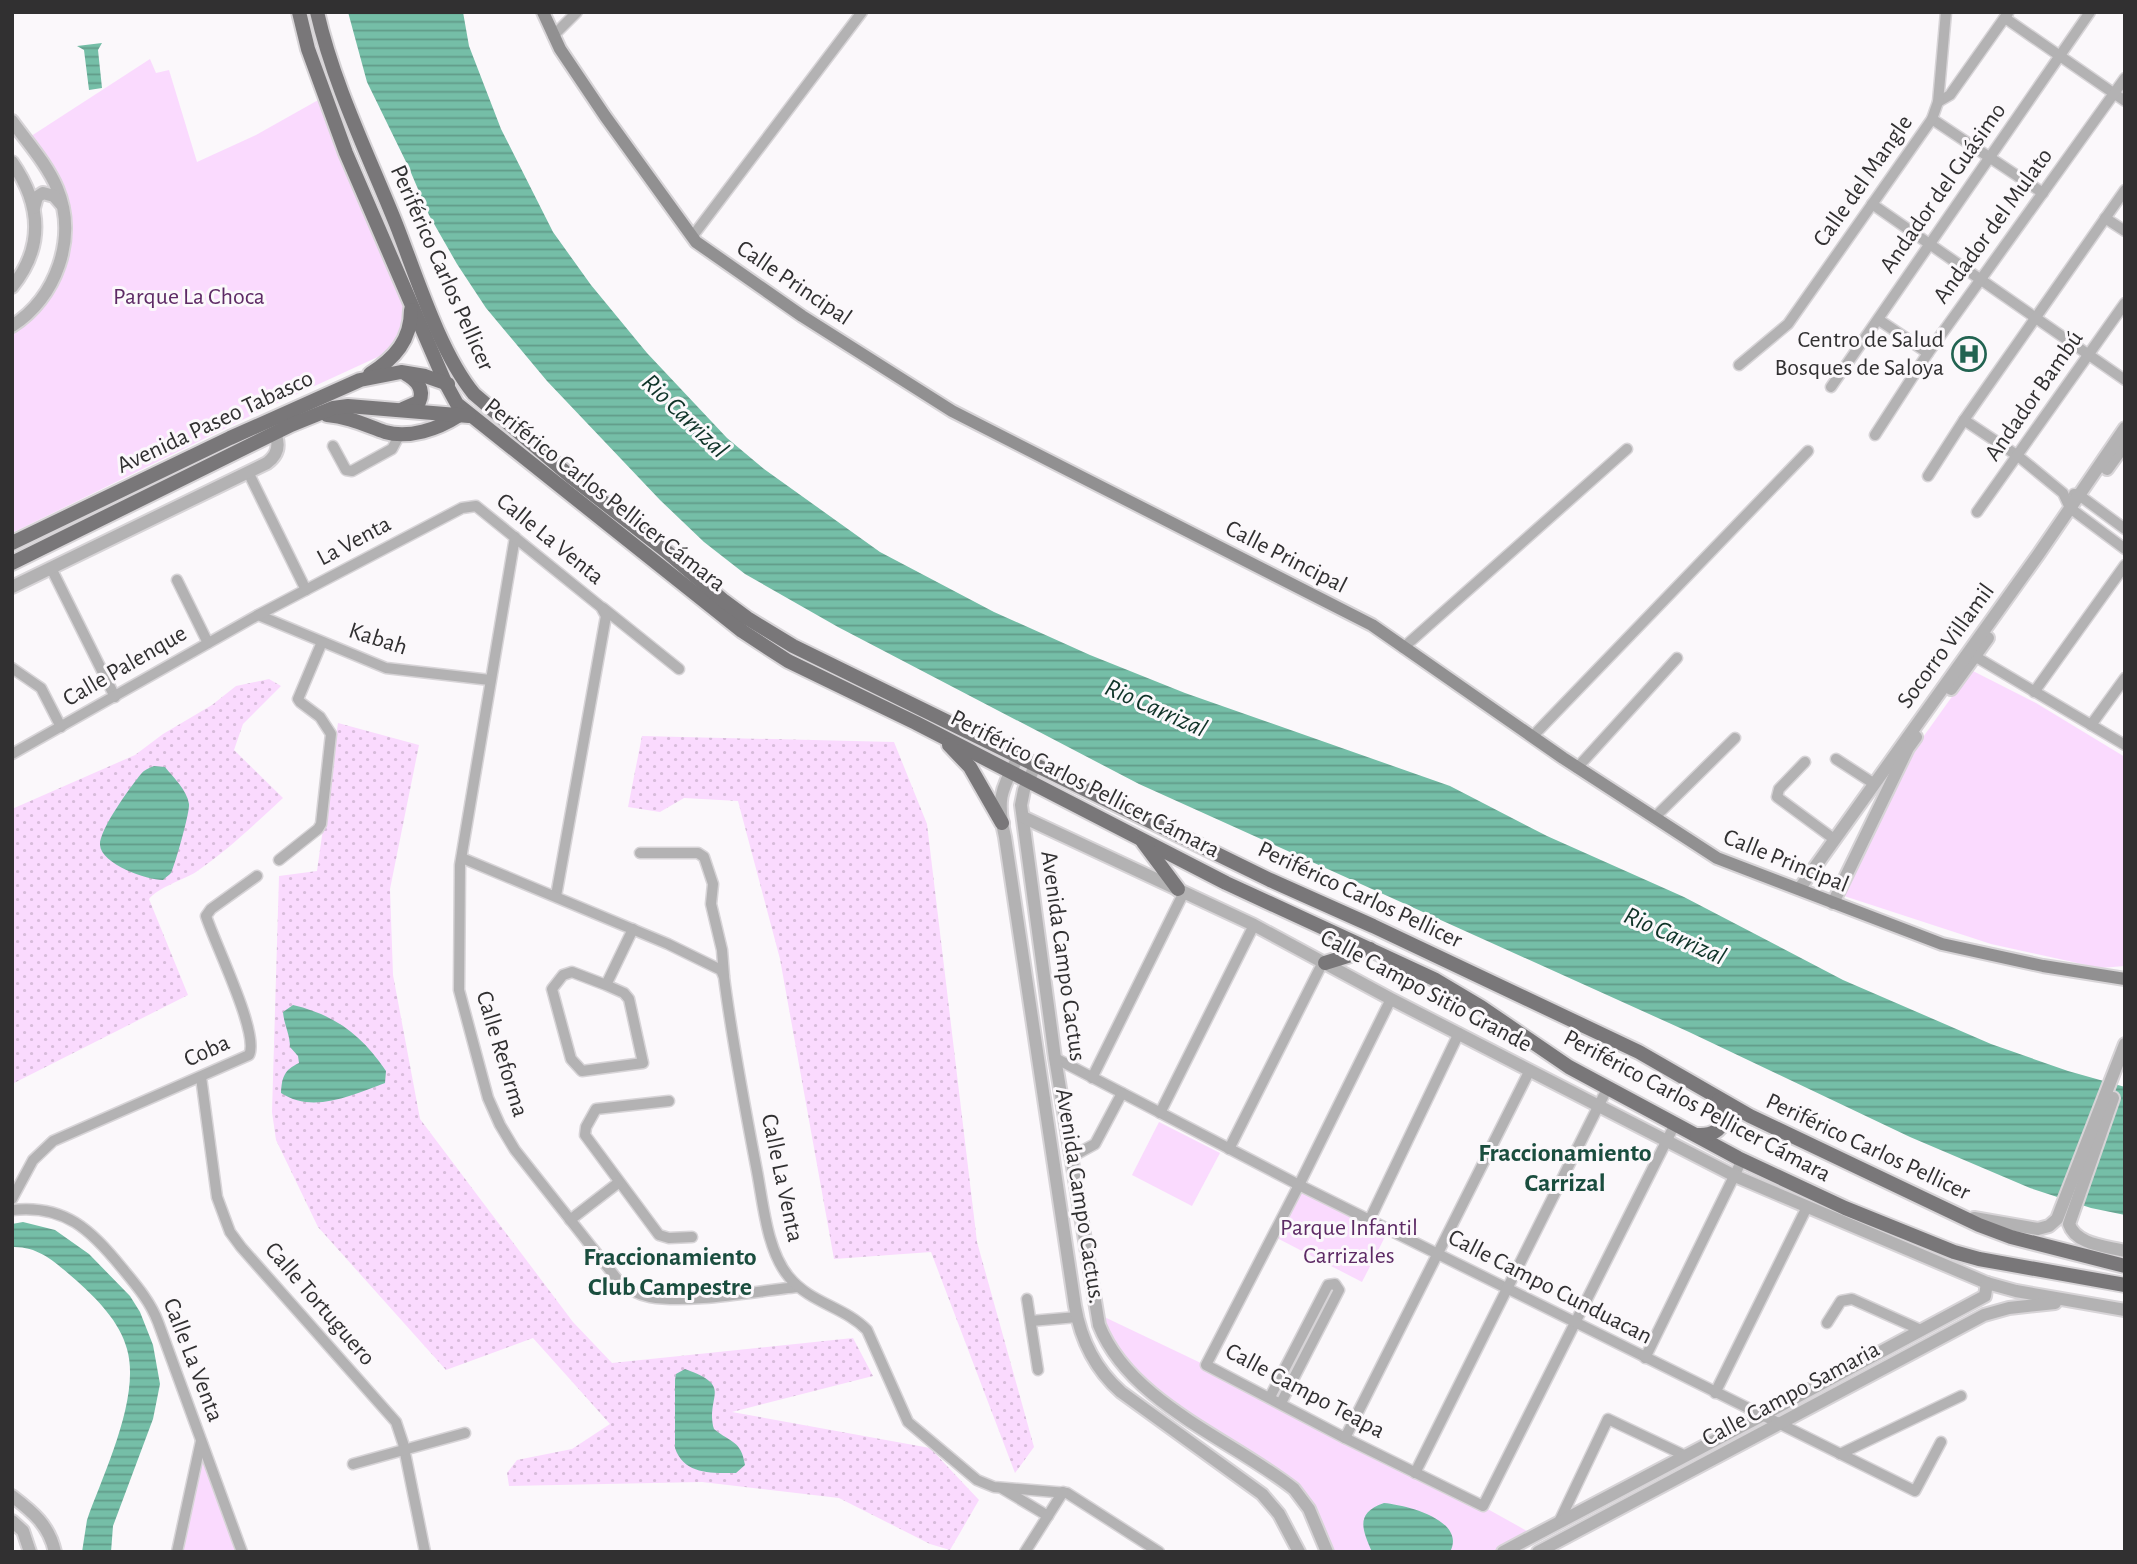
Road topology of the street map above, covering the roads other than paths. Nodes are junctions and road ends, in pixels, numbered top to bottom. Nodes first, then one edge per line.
1 (299, 12) edge
2 (317, 12) edge
3 (542, 12) edge
4 (577, 12) edge
5 (862, 12) edge
6 (1946, 12) edge
7 (2090, 12) edge
8 (2007, 15) edge
9 (552, 36) junction
10 (2060, 56) junction
11 (2125, 78) edge
12 (2114, 93) junction
13 (2125, 101) edge
14 (1938, 102) junction
15 (1933, 119) junction
16 (12, 121) edge
17 (1990, 157) junction
18 (12, 162) edge
19 (47, 172) junction
20 (25, 183) junction
21 (2125, 190) edge
22 (2043, 193) junction
23 (1872, 204) junction
24 (62, 207) junction
25 (35, 214) junction
26 (2105, 218) junction
27 (2125, 231) edge
28 (692, 237) junction
29 (1928, 243) junction
30 (1980, 279) junction
31 (12, 287) edge
32 (2125, 303) edge
33 (411, 307) junction
34 (2035, 318) junction
35 (1879, 320) junction
36 (12, 326) edge
37 (1928, 353) junction
38 (2089, 355) junction
39 (1739, 365) dead end
40 (401, 372) junction
41 (360, 380) junction
42 (2125, 380) edge
43 (444, 382) junction
44 (1831, 387) dead end
45 (462, 401) junction
46 (402, 409) junction
47 (312, 416) junction
48 (1964, 420) junction
49 (2125, 428) edge
50 (275, 433) junction
51 (400, 434) junction
52 (1875, 435) dead end
53 (2125, 444) edge
54 (333, 446) dead end
55 (1627, 449) dead end
56 (1808, 451) dead end
57 (2018, 456) junction
58 (248, 472) junction
59 (1927, 477) dead end
60 (2063, 492) junction
61 (2082, 497) junction
62 (471, 506) joint
63 (2073, 510) junction
64 (1977, 512) dead end
65 (2125, 529) edge
66 (514, 537) junction
67 (12, 543) edge
68 (2125, 549) edge
69 (12, 563) edge
70 (2125, 565) edge
71 (51, 568) junction
72 (177, 580) dead end
73 (12, 587) edge
74 (306, 590) junction
75 (601, 607) junction
76 (258, 615) junction
77 (322, 642) junction
78 (208, 643) junction
79 (1403, 648) junction
80 (1971, 654) junction
81 (1677, 658) dead end
82 (12, 668) edge
83 (678, 669) dead end
84 (2125, 678) edge
85 (490, 680) junction
86 (2034, 692) junction
87 (115, 697) junction
88 (2091, 724) junction
89 (61, 727) junction
90 (941, 736) junction
91 (1532, 737) junction
92 (1735, 738) dead end
93 (2125, 745) edge
94 (12, 754) edge
95 (1017, 757) junction
96 (1836, 759) dead end
97 (1805, 762) dead end
98 (1035, 766) junction
99 (1577, 768) junction
100 (1010, 772) junction
101 (1027, 781) junction
102 (1873, 783) junction
103 (1023, 817) junction
104 (1654, 818) junction
105 (1002, 823) junction
106 (1140, 838) junction
107 (1834, 839) junction
108 (640, 853) dead end
109 (462, 858) junction
110 (279, 860) dead end
111 (257, 876) dead end
112 (1800, 888) junction
113 (1181, 891) junction
114 (556, 896) junction
115 (1833, 903) junction
116 (1254, 925) junction
117 (633, 929) junction
118 (1370, 949) junction
119 (1324, 962) junction
120 (724, 977) junction
121 (2124, 980) edge
122 (606, 985) junction
123 (1391, 999) junction
124 (1459, 1033) junction
125 (2125, 1044) edge
126 (1055, 1058) junction
127 (2125, 1066) edge
128 (1530, 1070) junction
129 (201, 1077) junction
130 (1093, 1078) junction
131 (1607, 1089) junction
132 (1122, 1093) junction
133 (1717, 1098) junction
134 (669, 1101) dead end
135 (1598, 1105) junction
136 (1160, 1113) junction
137 (1749, 1116) junction
138 (1675, 1124) junction
139 (1696, 1135) junction
140 (1666, 1140) junction
141 (1229, 1149) junction
142 (1073, 1156) junction
143 (1740, 1159) junction
144 (1735, 1176) junction
145 (618, 1183) junction
146 (1299, 1185) junction
147 (12, 1199) edge
148 (1807, 1207) junction
149 (12, 1210) edge
150 (1956, 1214) junction
151 (2065, 1216) junction
152 (1370, 1219) junction
153 (570, 1220) junction
154 (692, 1237) dead end
155 (2125, 1251) edge
156 (1438, 1254) junction
157 (2125, 1266) edge
158 (1987, 1283) junction
159 (2125, 1285) edge
160 (798, 1287) junction
161 (1506, 1288) junction
162 (1027, 1299) dead end
163 (2073, 1301) junction
164 (2125, 1310) edge
165 (1077, 1317) junction
166 (1031, 1321) junction
167 (1574, 1322) junction
168 (1827, 1323) dead end
169 (1921, 1330) junction
170 (1645, 1358) junction
171 (1038, 1370) dead end
172 (1715, 1393) junction
173 (1961, 1396) dead end
174 (1270, 1398) junction
175 (1280, 1403) junction
176 (1762, 1416) junction
177 (1779, 1424) junction
178 (465, 1433) dead end
179 (1345, 1438) junction
180 (201, 1440) junction
181 (1941, 1442) dead end
182 (405, 1450) junction
183 (1840, 1454) junction
184 (1686, 1456) junction
185 (353, 1464) dead end
186 (1415, 1473) junction
187 (1000, 1487) junction
188 (1063, 1492) junction
189 (12, 1496) edge
190 (1048, 1516) junction
191 (12, 1521) edge
192 (1559, 1522) junction
193 (30, 1552) edge
194 (55, 1552) edge
195 (177, 1552) edge
196 (242, 1552) edge
197 (425, 1552) edge
198 (1025, 1552) edge
199 (1159, 1552) edge
200 (1299, 1552) edge
201 (1326, 1552) edge
202 (1503, 1552) edge
203 (1538, 1552) edge

1 - 33 main road, Periférico Carlos Pellicer Cámara
2 - 45 main road, Periférico Carlos Pellicer
3 - 9 main road, Calle Principal
4 - 9 street
5 - 28 street
6 - 14 street
7 - 10 street, Andador del Guásimo
8 - 10 street
8 - 14 street, Calle del Mangle
9 - 28 main road, Calle Principal
10 - 12 street
10 - 17 street, Andador del Guásimo
11 - 12 street, Andador del Mulato
12 - 13 street
12 - 22 street, Andador del Mulato
14 - 15 street, Calle del Mangle
15 - 17 street
15 - 23 street, Calle del Mangle
16 - 19 street
17 - 22 street
17 - 29 street, Andador del Guásimo
18 - 20 street
19 - 20 street
19 - 24 street
20 - 25 street
21 - 26 street
22 - 30 street, Andador del Mulato
23 - 29 street
23 - 39 street, Calle del Mangle
24 - 25 street
24 - 36 street
25 - 31 street
26 - 27 street
26 - 34 street
28 - 79 main road, Calle Principal
29 - 30 street
29 - 35 street, Andador del Guásimo
30 - 34 street
30 - 37 street, Andador del Mulato
32 - 38 street, Andador Bambú
33 - 41 main road
33 - 43 main road, Periférico Carlos Pellicer Cámara
34 - 38 street
34 - 48 street
35 - 37 street
35 - 44 street, Andador del Guásimo
37 - 52 street, Andador del Mulato
38 - 42 street
38 - 57 street, Andador Bambú
40 - 41 main road, Avenida Paseo Tabasco
40 - 43 main road, Avenida Paseo Tabasco
40 - 46 main road
41 - 67 main road, Avenida Paseo Tabasco
43 - 45 main road, Periférico Carlos Pellicer Cámara
45 - 46 main road, Avenida Paseo Tabasco
45 - 51 main road
45 - 90 main road, Periférico Carlos Pellicer Cámara
45 - 95 main road, Periférico Carlos Pellicer
46 - 47 main road, Avenida Paseo Tabasco
47 - 50 main road, Avenida Paseo Tabasco
47 - 51 main road
48 - 57 street
48 - 59 street
49 - 61 street, Socorro Villamil
50 - 58 street, Avenida Paseo Tabasco
50 - 69 main road, Avenida Paseo Tabasco
51 - 54 street
53 - 61 street, Socorro Villamil
55 - 79 street
56 - 91 street
57 - 60 street
57 - 64 street, Andador Bambú
58 - 71 street, Avenida Paseo Tabasco
58 - 74 street
60 - 61 street
60 - 63 street
61 - 63 street, Socorro Villamil
61 - 65 street
62 - 66 street, Calle La Venta
62 - 74 street, La Venta
63 - 68 street
63 - 80 street, Socorro Villamil
66 - 75 street, Calle La Venta
66 - 85 street, Calle Reforma
70 - 86 street
71 - 73 street, Avenida Paseo Tabasco
71 - 87 street
72 - 78 street
74 - 76 street, La Venta
75 - 83 street, Calle La Venta
75 - 114 street, Calle La Venta
76 - 77 street, Kabah
76 - 78 street, Calle Palenque
77 - 85 street, Kabah
77 - 110 street
78 - 87 street, Calle Palenque
79 - 91 main road, Calle Principal
80 - 86 street
80 - 102 street, Socorro Villamil
80 - 115 street, Socorro Villamil
81 - 99 street
82 - 89 street
84 - 88 street
85 - 109 street, Calle Reforma
86 - 88 street
87 - 89 street, Calle Palenque
88 - 93 street
89 - 94 street, Calle Palenque
90 - 100 main road, Periférico Carlos Pellicer Cámara
90 - 105 main road
91 - 99 main road, Calle Principal
92 - 104 street
95 - 98 main road, Periférico Carlos Pellicer
95 - 100 street, Avenida Campo Cactus.
96 - 102 street
97 - 107 street
98 - 101 street, Avenida Campo Cactus
98 - 133 main road, Periférico Carlos Pellicer
99 - 104 main road, Calle Principal
100 - 101 main road, Periférico Carlos Pellicer Cámara
100 - 105 street, Avenida Campo Cactus.
101 - 103 street, Avenida Campo Cactus
101 - 106 main road, Periférico Carlos Pellicer Cámara
102 - 107 street, Socorro Villamil
103 - 113 street, Calle Campo Sitio Grande
103 - 126 street, Avenida Campo Cactus
104 - 112 main road, Calle Principal
105 - 165 street, Avenida Campo Cactus.
106 - 113 main road
106 - 118 main road, Periférico Carlos Pellicer Cámara
107 - 112 street, Socorro Villamil
108 - 120 street, Calle La Venta
109 - 114 street
109 - 153 street, Calle Reforma
111 - 129 street, Coba
112 - 115 main road, Calle Principal
113 - 116 street, Calle Campo Sitio Grande
113 - 130 street
114 - 117 street
115 - 121 main road, Calle Principal
116 - 119 street, Calle Campo Sitio Grande
116 - 136 street
117 - 120 street
117 - 122 street
118 - 119 main road
118 - 131 main road, Periférico Carlos Pellicer Cámara
119 - 123 street, Calle Campo Sitio Grande
119 - 141 street
120 - 160 street, Calle La Venta
122 - 122 street
123 - 124 street, Calle Campo Sitio Grande
123 - 146 street, Calle Campo Teapa
124 - 128 street, Calle Campo Sitio Grande
124 - 152 street
125 - 151 street
126 - 130 street, Calle Campo Cunduacan
126 - 142 street, Avenida Campo Cactus
127 - 151 street
128 - 135 street, Calle Campo Sitio Grande
128 - 156 street
129 - 147 street, Coba
129 - 182 street, Calle Tortuguero
130 - 132 street, Calle Campo Cunduacan
131 - 135 street
131 - 138 main road, Periférico Carlos Pellicer Cámara
132 - 136 street, Calle Campo Cunduacan
132 - 142 street
133 - 137 main road, Periférico Carlos Pellicer
133 - 139 main road
134 - 145 street
135 - 140 street, Calle Campo Sitio Grande
135 - 161 street
136 - 141 street, Calle Campo Cunduacan
137 - 143 main road
137 - 150 main road, Periférico Carlos Pellicer
138 - 139 main road, Periférico Carlos Pellicer Cámara
138 - 140 street
139 - 143 main road, Periférico Carlos Pellicer Cámara
140 - 144 street, Calle Campo Sitio Grande
140 - 167 street
141 - 146 street, Calle Campo Cunduacan
142 - 201 street, Avenida Campo Cactus
143 - 144 street
143 - 159 main road, Periférico Carlos Pellicer Cámara
144 - 148 street, Calle Campo Sitio Grande
144 - 170 street
145 - 153 street
145 - 154 street
146 - 152 street, Calle Campo Cunduacan
146 - 174 street, Calle Campo Teapa
148 - 158 street, Calle Campo Sitio Grande
148 - 172 street
149 - 180 street, Calle La Venta
150 - 151 street
150 - 157 main road, Periférico Carlos Pellicer
151 - 155 street
152 - 156 street, Calle Campo Cunduacan
153 - 160 street, Calle Reforma
156 - 161 street, Calle Campo Cunduacan
156 - 179 street
158 - 163 street, Calle Campo Sitio Grande
158 - 169 street, Calle Campo Samaria
160 - 187 street, Calle La Venta
161 - 167 street, Calle Campo Cunduacan
161 - 186 street
162 - 166 street
163 - 164 street, Calle Campo Sitio Grande
163 - 177 street, Calle Campo Samaria
165 - 166 street
165 - 200 street, Avenida Campo Cactus.
166 - 171 street
167 - 170 street, Calle Campo Cunduacan
167 - 186 street, Calle Campo Teapa
168 - 169 street
169 - 176 street, Calle Campo Samaria
170 - 172 street, Calle Campo Cunduacan
172 - 176 street, Calle Campo Cunduacan
173 - 183 street
174 - 175 street, Calle Campo Teapa
174 - 175 street
175 - 179 street, Calle Campo Teapa
176 - 177 street, Calle Campo Cunduacan
176 - 184 street, Calle Campo Samaria
177 - 183 street, Calle Campo Cunduacan
177 - 203 street, Calle Campo Samaria
178 - 182 street
179 - 186 street, Calle Campo Teapa
180 - 195 street, Calle La Venta
180 - 196 street, Calle La Venta
181 - 183 street, Calle Campo Cunduacan
182 - 185 street
182 - 197 street, Calle Tortuguero
184 - 192 street, Calle Campo Samaria
184 - 192 street
187 - 188 street, Calle La Venta
187 - 190 street
188 - 190 street
188 - 199 street, Calle La Venta
189 - 194 street
190 - 198 street
191 - 193 street
192 - 202 street, Calle Campo Samaria

